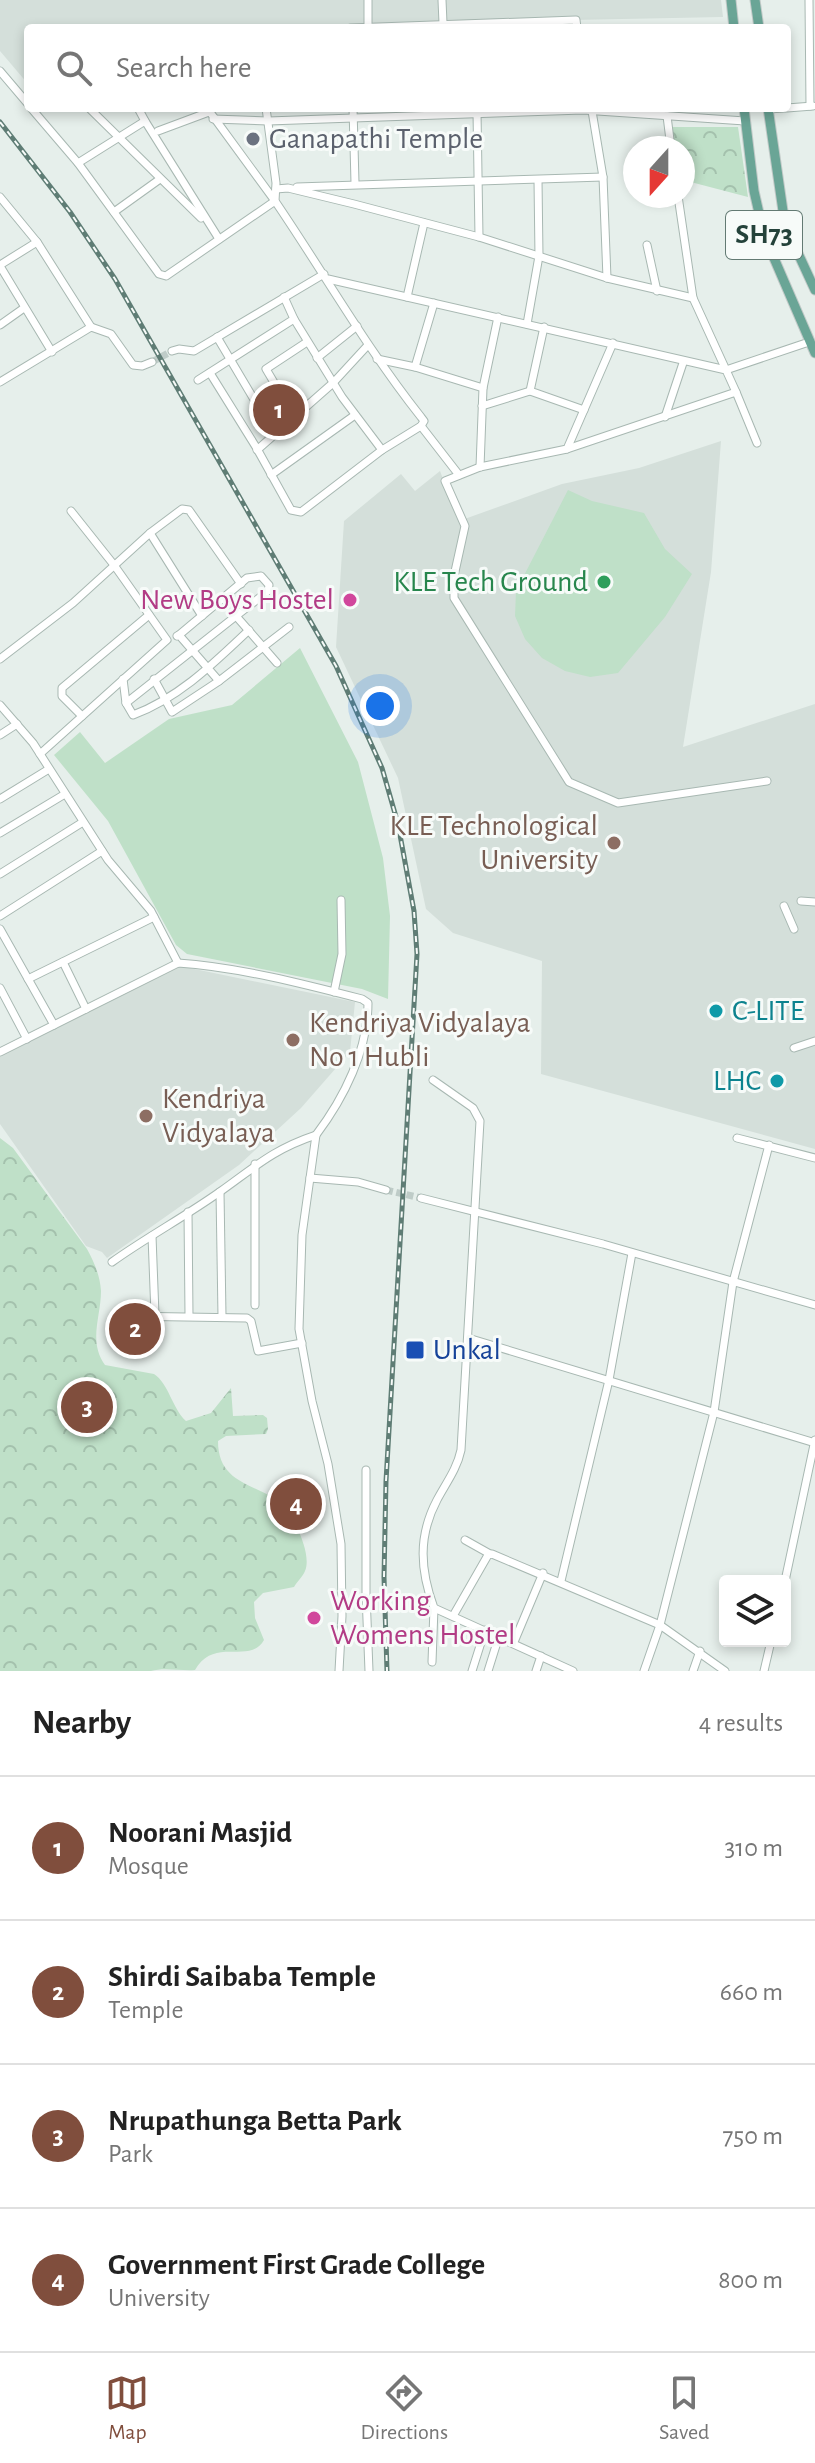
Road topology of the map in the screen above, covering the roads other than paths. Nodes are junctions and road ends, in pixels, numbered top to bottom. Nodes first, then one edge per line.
1 (368, 0) edge
2 (442, 0) edge
3 (731, 0) edge
4 (755, 0) edge
5 (809, 0) edge
6 (443, 23) junction
7 (368, 24) edge
8 (424, 24) edge
9 (576, 24) edge
10 (734, 24) edge
11 (758, 24) edge
12 (0, 71) edge
13 (24, 99) edge
14 (813, 106) edge
15 (791, 108) edge
16 (35, 112) edge
17 (93, 112) edge
18 (140, 112) edge
19 (267, 112) edge
20 (353, 112) edge
21 (477, 112) joint
22 (587, 112) edge
23 (613, 112) edge
24 (744, 112) edge
25 (768, 112) edge
26 (210, 113) edge
27 (667, 116) junction
28 (145, 121) junction
29 (268, 121) junction
30 (745, 121) junction
31 (158, 131) dead end
32 (670, 136) edge
33 (119, 137) junction
34 (78, 163) junction
35 (603, 177) junction
36 (160, 179) junction
37 (538, 180) junction
38 (477, 182) junction
39 (355, 183) junction
40 (288, 188) junction
41 (276, 189) junction
42 (0, 197) edge
43 (275, 201) junction
44 (680, 208) edge
45 (114, 212) junction
46 (424, 223) junction
47 (209, 225) junction
48 (479, 237) junction
49 (219, 239) junction
50 (37, 242) junction
51 (647, 245) dead end
52 (539, 256) junction
53 (815, 262) edge
54 (802, 263) junction
55 (0, 266) edge
56 (326, 277) junction
57 (607, 278) junction
58 (815, 290) edge
59 (657, 291) junction
60 (284, 297) junction
61 (407, 297) junction
62 (693, 298) junction
63 (434, 303) junction
64 (24, 308) junction
65 (498, 317) junction
66 (294, 319) junction
67 (527, 324) junction
68 (0, 325) edge
69 (357, 326) junction
70 (91, 327) junction
71 (544, 327) junction
72 (217, 337) junction
73 (307, 342) junction
74 (809, 342) junction
75 (613, 343) junction
76 (368, 345) junction
77 (172, 351) tunnel mouth
78 (52, 352) junction
79 (815, 353) edge
80 (317, 358) junction
81 (376, 359) junction
82 (230, 360) junction
83 (152, 362) dead end
84 (683, 363) junction
85 (415, 367) junction
86 (726, 370) junction
87 (210, 373) junction
88 (198, 380) dead end
89 (0, 382) edge
90 (333, 383) junction
91 (483, 388) junction
92 (530, 391) junction
93 (736, 392) junction
94 (482, 406) junction
95 (584, 410) junction
96 (355, 415) junction
97 (665, 417) junction
98 (295, 418) junction
99 (421, 426) junction
100 (275, 435) junction
101 (757, 443) dead end
102 (567, 449) junction
103 (257, 450) junction
104 (382, 450) junction
105 (480, 467) junction
106 (271, 475) junction
107 (459, 475) junction
108 (71, 511) dead end
109 (150, 533) junction
110 (114, 565) junction
111 (241, 584) junction
112 (149, 615) junction
113 (202, 616) junction
114 (236, 616) junction
115 (289, 627) dead end
116 (249, 630) junction
117 (179, 635) junction
118 (167, 640) junction
119 (265, 647) junction
120 (193, 650) junction
121 (0, 659) edge
122 (277, 663) dead end
123 (208, 668) junction
124 (123, 679) junction
125 (154, 679) junction
126 (219, 681) junction
127 (165, 701) junction
128 (126, 703) junction
129 (0, 705) edge
130 (82, 716) junction
131 (17, 724) junction
132 (0, 735) edge
133 (40, 754) junction
134 (49, 769) junction
135 (767, 781) dead end
136 (65, 794) junction
137 (0, 799) edge
138 (83, 822) junction
139 (0, 833) edge
140 (102, 851) junction
141 (0, 874) edge
142 (341, 900) dead end
143 (801, 901) dead end
144 (815, 902) edge
145 (784, 906) dead end
146 (0, 916) edge
147 (154, 917) junction
148 (0, 929) edge
149 (794, 929) dead end
150 (10, 946) junction
151 (0, 951) edge
152 (63, 962) junction
153 (178, 963) junction
154 (28, 979) junction
155 (0, 988) edge
156 (334, 992) junction
157 (86, 1009) junction
158 (54, 1025) junction
159 (27, 1039) junction
160 (815, 1041) edge
161 (794, 1048) dead end
162 (0, 1051) edge
163 (433, 1080) dead end
164 (316, 1135) junction
165 (737, 1138) dead end
166 (769, 1145) junction
167 (815, 1158) edge
168 (255, 1164) junction
169 (310, 1178) junction
170 (386, 1190) tunnel mouth
171 (220, 1192) junction
172 (421, 1198) tunnel mouth
173 (474, 1211) junction
174 (188, 1212) junction
175 (152, 1236) junction
176 (632, 1253) junction
177 (112, 1262) dead end
178 (733, 1282) junction
179 (255, 1305) dead end
180 (815, 1305) edge
181 (155, 1315) junction
182 (189, 1315) junction
183 (123, 1316) dead end
184 (222, 1316) junction
185 (468, 1338) junction
186 (302, 1343) junction
187 (609, 1380) junction
188 (714, 1412) junction
189 (815, 1442) edge
190 (366, 1470) dead end
191 (465, 1540) dead end
192 (490, 1554) junction
193 (543, 1573) junction
194 (786, 1575) edge
195 (561, 1581) junction
196 (434, 1608) junction
197 (453, 1616) junction
198 (660, 1625) junction
199 (485, 1630) junction
200 (499, 1636) junction
201 (514, 1642) junction
202 (770, 1647) edge
203 (700, 1651) junction
204 (541, 1656) junction
205 (432, 1662) dead end
206 (339, 1671) edge
207 (369, 1671) edge
208 (472, 1671) edge
209 (488, 1671) edge
210 (536, 1671) edge
211 (573, 1671) edge
212 (644, 1671) edge
213 (693, 1671) edge
214 (725, 1671) edge
215 (764, 1671) edge

1 - 7 street
2 - 6 street
3 - 10 main road
4 - 11 main road
5 - 14 street
6 - 8 street
6 - 9 street
12 - 13 street
14 - 15 street
16 - 34 street
17 - 33 street
18 - 28 street
19 - 29 street
20 - 21 street
20 - 29 street
20 - 39 street
21 - 38 street
22 - 35 street
23 - 27 street
24 - 30 main road, SH73
25 - 54 main road, SH73
26 - 29 street
26 - 31 street
26 - 43 street
27 - 30 street
27 - 32 street
28 - 33 street
28 - 47 street
29 - 41 street
30 - 74 main road, SH73
33 - 34 street
33 - 36 street
34 - 45 street
35 - 37 street
35 - 57 street
36 - 45 street
36 - 47 street
37 - 38 street
37 - 52 street
38 - 39 street
38 - 48 street
39 - 40 street
40 - 41 street
40 - 46 street
41 - 43 street
42 - 50 street
43 - 49 street
43 - 56 street
44 - 62 street
45 - 49 street
46 - 48 street
46 - 61 street
47 - 49 street
48 - 52 street
50 - 55 street
50 - 70 street
51 - 59 street
52 - 57 street
52 - 67 street
53 - 54 street
54 - 58 main road, SH73
55 - 64 street
56 - 60 street
56 - 61 street
56 - 69 street
57 - 59 street
59 - 62 street
60 - 66 street
60 - 72 street
61 - 63 street
62 - 86 street
63 - 65 street
63 - 85 street
64 - 68 street
64 - 78 street
65 - 67 street
65 - 91 street
66 - 73 street
66 - 82 street
67 - 71 street
69 - 76 street
69 - 80 street
70 - 78 street
70 - 83 street
71 - 75 street
71 - 92 street
72 - 77 street
72 - 82 street
73 - 80 street
73 - 98 street
74 - 79 main road, SH73
74 - 86 street
75 - 84 street
75 - 95 street
76 - 81 street
76 - 90 street
78 - 89 street
80 - 90 street
81 - 85 street
81 - 99 street
82 - 87 street
82 - 100 street
84 - 86 street
84 - 97 street
85 - 91 street
86 - 93 street
87 - 88 street
87 - 103 street
90 - 96 street
90 - 98 street
91 - 94 street
92 - 94 street
92 - 95 street
93 - 97 street
93 - 101 street
94 - 105 street
95 - 102 street
96 - 104 street
96 - 106 street
97 - 102 street
98 - 100 street
99 - 104 street
99 - 107 street
100 - 103 street
102 - 105 street
103 - 106 street
104 - 106 street
105 - 107 street
107 - 135 street
108 - 110 street
109 - 110 street
109 - 111 street
109 - 113 street
110 - 112 street
110 - 121 street
111 - 113 street
111 - 114 street
112 - 118 street
112 - 130 street
113 - 117 street
114 - 116 street
114 - 120 street
115 - 119 street
116 - 119 street
116 - 123 street
117 - 118 street
117 - 120 street
118 - 124 street
119 - 122 street
119 - 126 street
120 - 123 street
120 - 125 street
123 - 126 street
123 - 127 street
124 - 128 street
124 - 130 street
125 - 127 street
125 - 128 street
126 - 127 street
127 - 128 street
129 - 131 street
130 - 133 street
131 - 132 street
131 - 133 street
133 - 134 street
134 - 136 street
134 - 137 street
136 - 138 street
136 - 139 street
138 - 140 street
138 - 141 street
140 - 146 street
140 - 147 street
142 - 156 street
143 - 144 street
145 - 149 street
147 - 152 street
147 - 153 street
148 - 150 street
150 - 151 street
150 - 154 street
152 - 154 street
152 - 157 street
153 - 156 street
153 - 157 street
154 - 158 street
155 - 159 street
156 - 164 street
157 - 158 street
158 - 159 street
159 - 162 street
160 - 161 street
163 - 173 street
164 - 168 street
164 - 169 street
165 - 166 street
166 - 167 street
166 - 178 street
168 - 171 street
168 - 179 street
169 - 170 street
169 - 186 street
171 - 174 street
171 - 184 street
172 - 173 street
173 - 176 street
173 - 185 street
174 - 175 street
174 - 182 street
175 - 177 street
175 - 181 street
176 - 178 street
176 - 187 street
178 - 180 street
178 - 188 street
181 - 182 street
181 - 183 street
182 - 184 street
184 - 186 street
185 - 187 street
185 - 196 street
186 - 206 street
187 - 188 street
187 - 195 street
188 - 189 street
188 - 198 street
189 - 194 street
190 - 207 street
191 - 192 street
192 - 193 street
192 - 197 street
193 - 195 street
193 - 201 street
195 - 198 street
196 - 197 street
196 - 205 street
197 - 199 street
198 - 203 street
198 - 212 street
199 - 200 street
199 - 208 street
200 - 201 street
200 - 209 street
201 - 204 street
202 - 215 street
203 - 213 street
203 - 214 street
204 - 210 street
204 - 211 street

